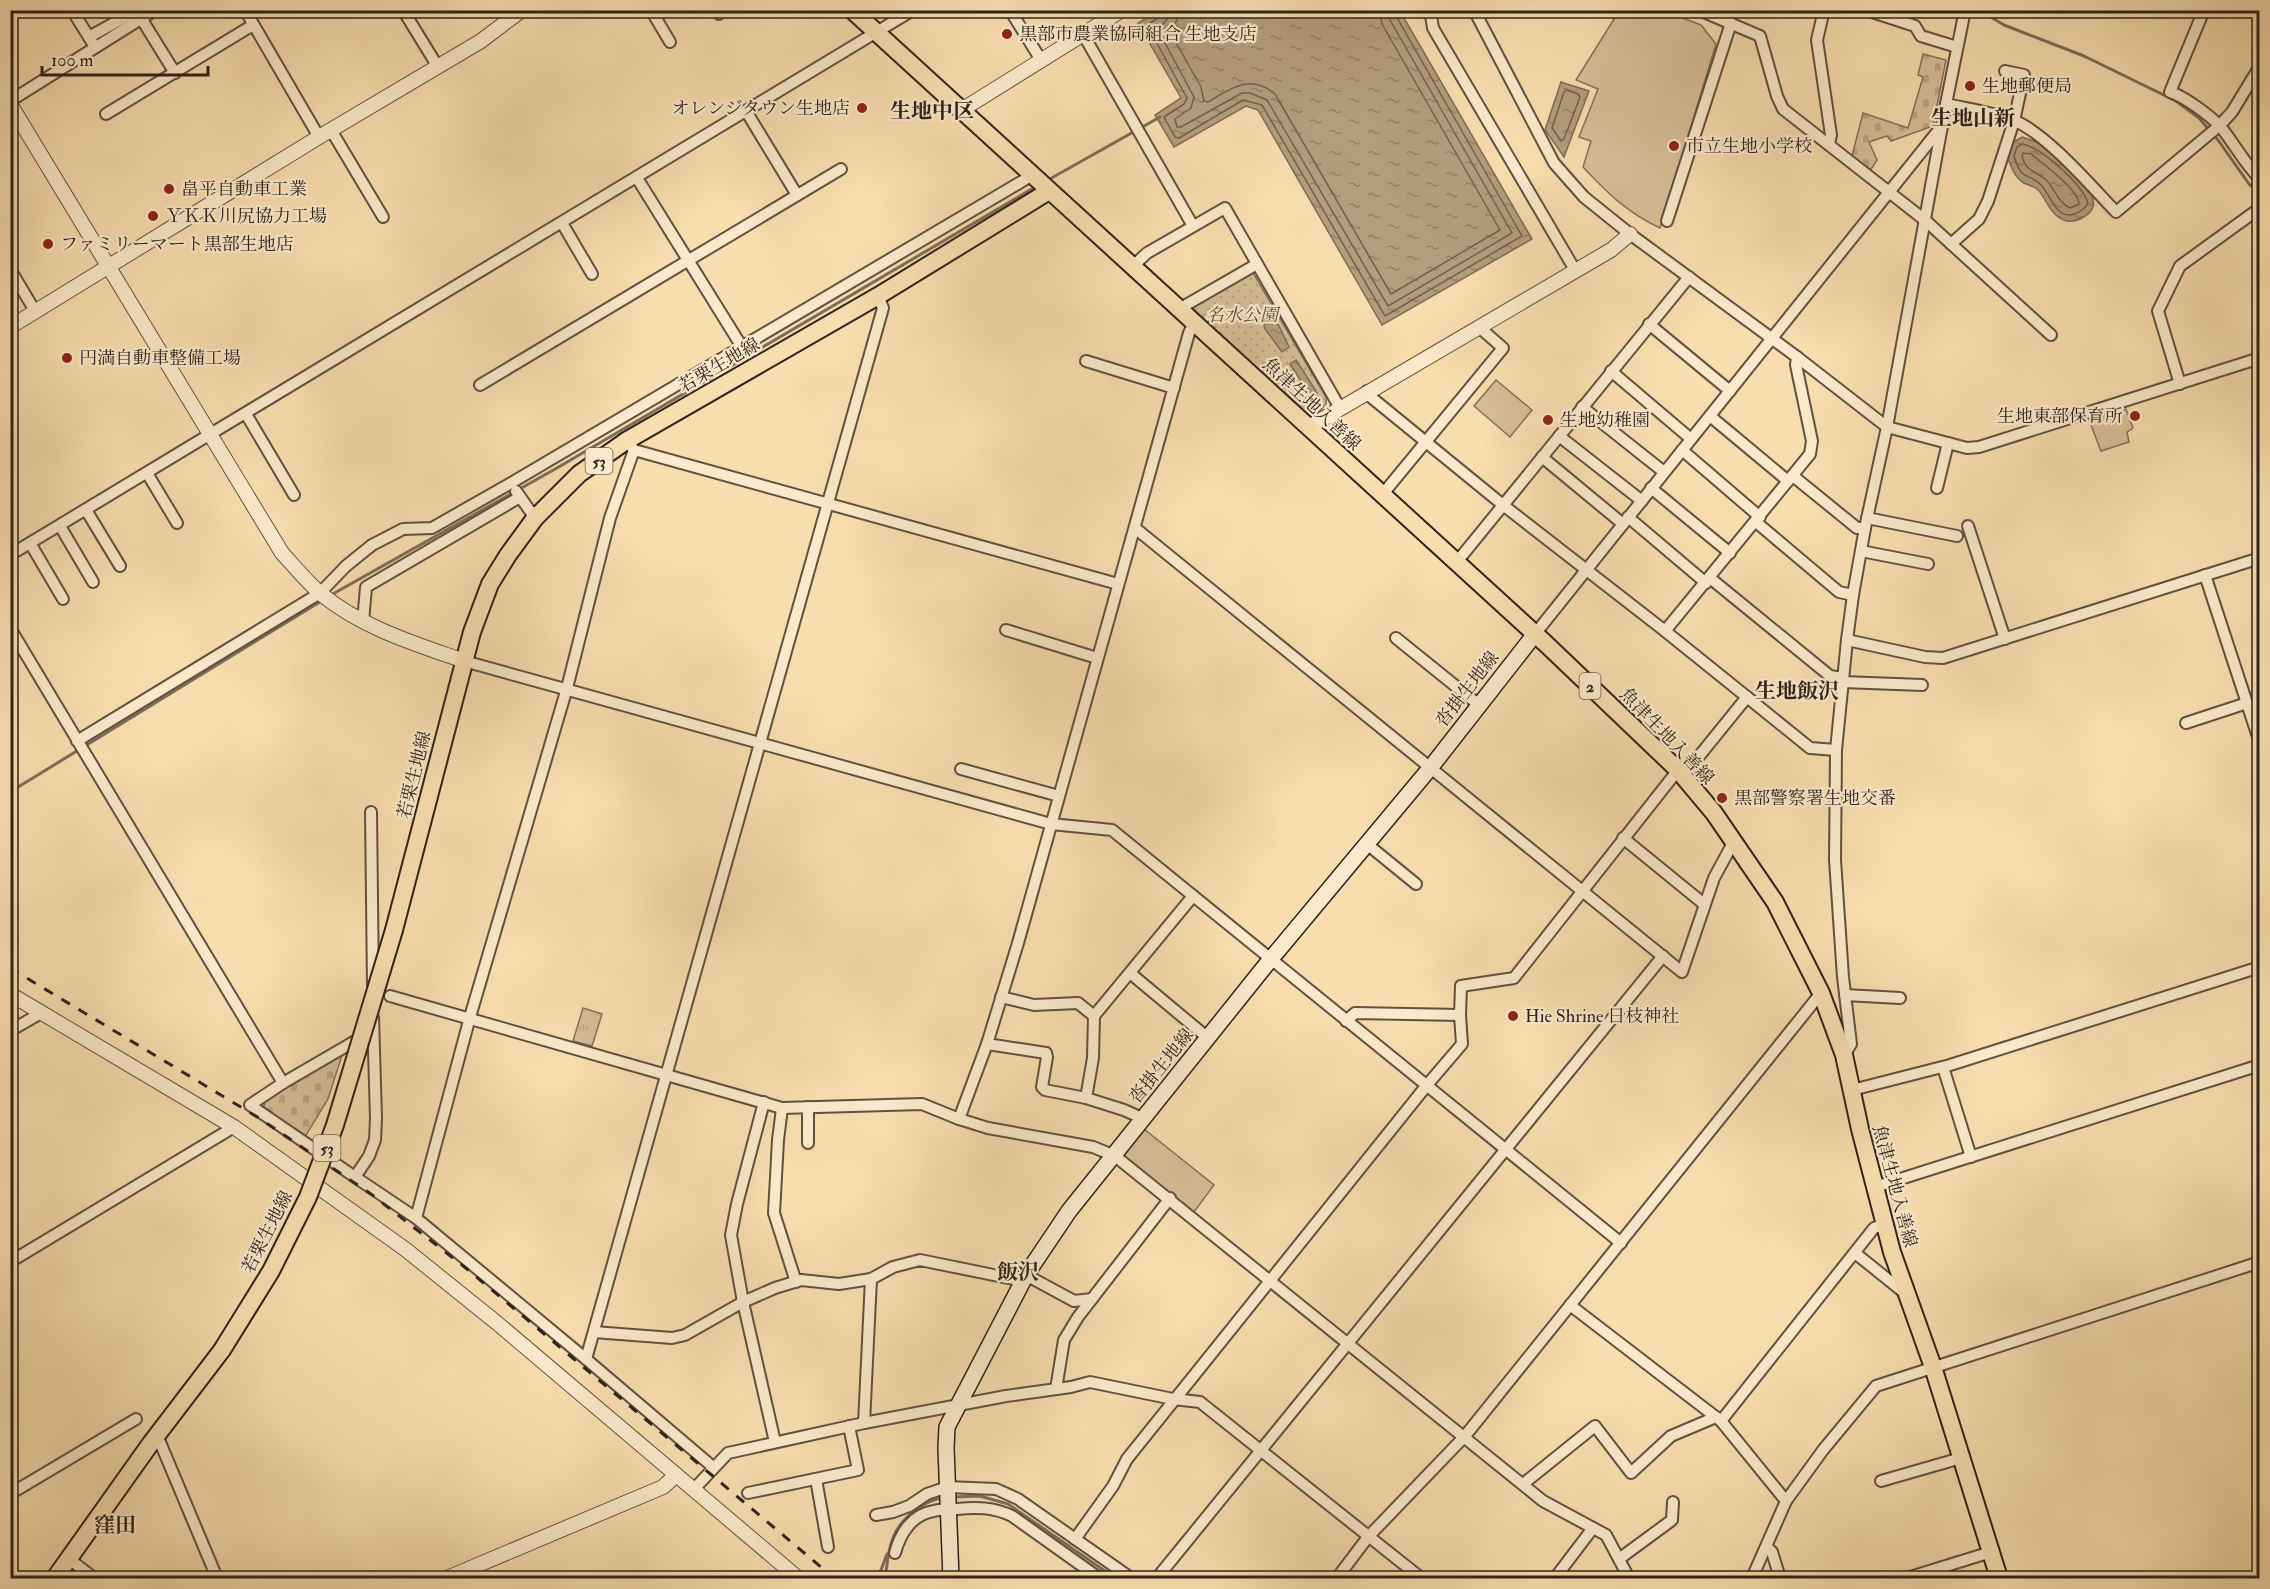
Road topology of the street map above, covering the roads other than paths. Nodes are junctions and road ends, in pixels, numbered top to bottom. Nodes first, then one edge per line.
1 (72, 10) edge
2 (155, 10) edge
3 (245, 10) edge
4 (403, 10) edge
5 (522, 10) edge
6 (651, 10) edge
7 (852, 10) edge
8 (913, 10) edge
9 (1010, 10) edge
10 (1434, 10) edge
11 (1474, 10) edge
12 (1824, 10) edge
13 (1866, 10) edge
14 (1965, 10) edge
15 (2204, 10) edge
16 (1119, 11) edge
17 (1700, 11) edge
18 (138, 13) edge
19 (1731, 23) junction
20 (254, 25) junction
21 (876, 33) junction
22 (1083, 34) junction
23 (89, 37) junction
24 (670, 42) dead end
25 (96, 47) junction
26 (1958, 47) junction
27 (1041, 60) junction
28 (2259, 66) edge
29 (438, 67) junction
30 (2005, 71) dead end
31 (175, 73) junction
32 (10, 103) edge
33 (1946, 104) junction
34 (746, 111) junction
35 (960, 111) junction
36 (106, 114) dead end
37 (2014, 121) junction
38 (1942, 126) junction
39 (2219, 126) junction
40 (325, 133) junction
41 (1828, 144) junction
42 (841, 169) dead end
43 (1031, 176) junction
44 (637, 178) junction
45 (2259, 179) edge
46 (1049, 191) junction
47 (1888, 192) junction
48 (797, 195) junction
49 (2259, 208) edge
50 (383, 217) dead end
51 (1667, 221) dead end
52 (1926, 221) junction
53 (562, 223) junction
54 (1193, 226) junction
55 (1630, 234) junction
56 (1951, 244) junction
57 (689, 260) junction
58 (1257, 264) junction
59 (108, 267) junction
60 (1132, 267) junction
61 (10, 269) edge
62 (1575, 270) junction
63 (592, 274) dead end
64 (1689, 277) junction
65 (878, 296) junction
66 (1179, 309) junction
67 (35, 311) junction
68 (1194, 323) junction
69 (1649, 324) junction
70 (10, 327) edge
71 (1479, 327) junction
72 (2051, 335) dead end
73 (1772, 338) junction
74 (742, 347) junction
75 (1797, 357) junction
76 (2259, 358) edge
77 (1086, 361) dead end
78 (1611, 371) junction
79 (2180, 384) junction
80 (480, 385) dead end
81 (1174, 388) junction
82 (1730, 391) junction
83 (1367, 392) junction
84 (1582, 407) junction
85 (1340, 408) junction
86 (246, 414) junction
87 (1710, 416) junction
88 (1309, 427) junction
89 (1887, 427) junction
90 (210, 436) junction
91 (1559, 436) junction
92 (1691, 439) junction
93 (1426, 442) junction
94 (1948, 443) junction
95 (631, 445) junction
96 (1682, 450) junction
97 (1542, 457) junction
98 (1664, 472) junction
99 (147, 473) junction
100 (1790, 479) junction
101 (511, 483) junction
102 (1652, 488) junction
103 (1937, 488) dead end
104 (294, 495) dead end
105 (1382, 495) junction
106 (520, 497) junction
107 (1641, 501) junction
108 (827, 504) junction
109 (1503, 505) junction
110 (86, 510) junction
111 (535, 518) junction
112 (1758, 519) junction
113 (1626, 520) junction
114 (177, 523) dead end
115 (1866, 523) junction
116 (60, 526) junction
117 (1968, 526) dead end
118 (1134, 528) junction
119 (1957, 536) dead end
120 (30, 543) junction
121 (1861, 551) junction
122 (1730, 554) junction
123 (10, 555) edge
124 (2259, 558) edge
125 (1456, 563) junction
126 (1928, 564) dead end
127 (120, 566) dead end
128 (1586, 569) junction
129 (2205, 575) junction
130 (1708, 580) junction
131 (93, 582) dead end
132 (1118, 584) junction
133 (320, 593) junction
134 (1853, 595) junction
135 (63, 599) dead end
136 (363, 622) junction
137 (10, 628) edge
138 (1006, 630) dead end
139 (1665, 631) junction
140 (1535, 634) junction
141 (1396, 638) dead end
142 (2005, 639) junction
143 (1847, 640) junction
144 (1097, 658) junction
145 (464, 660) junction
146 (1843, 680) junction
147 (1922, 685) dead end
148 (567, 688) junction
149 (1747, 697) junction
150 (2247, 704) junction
151 (1479, 705) junction
152 (2186, 723) dead end
153 (77, 741) junction
154 (2259, 743) edge
155 (760, 744) junction
156 (1836, 750) junction
157 (1431, 767) junction
158 (961, 769) dead end
159 (1681, 773) junction
160 (1059, 796) junction
161 (370, 812) dead end
162 (1051, 824) junction
163 (1623, 838) junction
164 (1734, 841) junction
165 (1367, 844) junction
166 (1416, 884) dead end
167 (1584, 890) junction
168 (1193, 896) junction
169 (1704, 904) junction
170 (1663, 956) junction
171 (1270, 960) junction
172 (2259, 967) edge
173 (1130, 973) junction
174 (1821, 993) junction
175 (10, 994) edge
176 (390, 996) dead end
177 (1845, 996) junction
178 (1001, 997) junction
179 (1900, 998) dead end
180 (41, 1013) junction
181 (1460, 1015) junction
182 (1094, 1016) junction
183 (470, 1017) junction
184 (1346, 1021) junction
185 (373, 1031) junction
186 (10, 1032) edge
187 (1208, 1038) junction
188 (987, 1044) junction
189 (1844, 1055) junction
190 (2259, 1065) edge
191 (1943, 1067) junction
192 (666, 1074) junction
193 (283, 1083) junction
194 (1426, 1085) junction
195 (1852, 1090) junction
196 (1086, 1098) junction
197 (764, 1102) junction
198 (808, 1107) junction
199 (783, 1108) junction
200 (959, 1119) junction
201 (1144, 1119) junction
202 (234, 1127) junction
203 (808, 1143) dead end
204 (1506, 1149) junction
205 (1115, 1156) junction
206 (1971, 1157) junction
207 (355, 1177) junction
208 (1875, 1187) junction
209 (1170, 1198) junction
210 (416, 1218) junction
211 (1885, 1224) junction
212 (1621, 1243) junction
213 (1854, 1253) junction
214 (2259, 1262) edge
215 (10, 1263) edge
216 (1024, 1278) junction
217 (871, 1279) junction
218 (1270, 1279) junction
219 (796, 1282) junction
220 (1906, 1294) junction
221 (1092, 1299) junction
222 (743, 1302) junction
223 (1570, 1305) junction
224 (594, 1332) junction
225 (1349, 1343) junction
226 (586, 1359) junction
227 (1933, 1367) junction
228 (1056, 1389) junction
229 (1173, 1399) junction
230 (957, 1404) junction
231 (136, 1419) dead end
232 (1718, 1419) junction
233 (864, 1423) junction
234 (849, 1426) junction
235 (157, 1436) junction
236 (1465, 1436) junction
237 (775, 1442) junction
238 (1262, 1452) junction
239 (1961, 1458) junction
240 (713, 1467) junction
241 (676, 1475) junction
242 (816, 1479) junction
243 (1881, 1481) dead end
244 (1523, 1484) junction
245 (694, 1489) junction
246 (748, 1493) dead end
247 (10, 1494) edge
248 (947, 1499) junction
249 (1786, 1501) junction
250 (1673, 1502) dead end
251 (876, 1515) dead end
252 (1593, 1528) junction
253 (1368, 1537) junction
254 (1075, 1539) junction
255 (828, 1546) dead end
256 (1767, 1547) junction
257 (1990, 1552) junction
258 (895, 1553) dead end
259 (1619, 1558) junction
260 (69, 1559) junction
261 (10, 1573) edge
262 (478, 1573) edge
263 (14, 1578) edge
264 (55, 1578) edge
265 (94, 1578) edge
266 (217, 1578) edge
267 (447, 1578) edge
268 (798, 1578) edge
269 (951, 1578) edge
270 (1099, 1578) edge
271 (1131, 1578) edge
272 (1157, 1578) edge
273 (1337, 1578) edge
274 (1421, 1578) edge
275 (1555, 1578) edge
276 (1629, 1578) edge
277 (1752, 1578) edge
278 (1780, 1578) edge
279 (1907, 1578) edge
280 (1999, 1578) edge

1 - 23 street
2 - 18 street
3 - 20 street
4 - 29 street
5 - 29 street
6 - 24 street
7 - 21 main road, 魚津生地入善線 / 2
8 - 21 street
9 - 27 street
10 - 62 street
11 - 55 street
12 - 41 street
13 - 26 street
14 - 26 street
15 - 39 street
16 - 22 street
17 - 19 street
18 - 23 street
18 - 25 street
18 - 31 street
19 - 41 street
19 - 51 street
20 - 31 street
20 - 40 street
21 - 34 street
21 - 35 main road, 魚津生地入善線 / 2
22 - 27 street
22 - 54 street
23 - 25 street
25 - 32 street
26 - 33 street
27 - 35 street
28 - 39 street
29 - 40 street
30 - 37 street
31 - 36 street
32 - 59 street
33 - 37 street
33 - 38 street
34 - 44 street
34 - 48 street
35 - 43 main road, 魚津生地入善線 / 2
37 - 39 street
37 - 56 street
38 - 47 street
38 - 52 street
39 - 45 street
40 - 50 street
40 - 59 street
41 - 47 street
42 - 48 street
43 - 46 main road, 魚津生地入善線 / 2
43 - 74 street
44 - 53 street
44 - 57 street
46 - 60 main road, 魚津生地入善線 / 2
46 - 65 main road, 若栗生地線 / 53
47 - 52 street
47 - 73 street
48 - 57 street
49 - 79 street
52 - 56 street
52 - 89 street
53 - 63 street
53 - 86 street
54 - 58 street
54 - 60 street
55 - 62 street
55 - 64 street
56 - 72 street
57 - 74 street
57 - 80 street
58 - 66 street
58 - 85 street
59 - 67 street
59 - 90 street
60 - 66 main road, 魚津生地入善線 / 2
61 - 67 street
62 - 71 street
64 - 69 street
64 - 73 street
65 - 95 main road, 若栗生地線 / 53
65 - 108 street
66 - 68 main road, 魚津生地入善線 / 2
67 - 70 street
68 - 81 street
68 - 88 main road, 魚津生地入善線 / 2
69 - 78 street
69 - 82 street
71 - 83 street
71 - 93 street
73 - 75 street
73 - 82 street
74 - 101 street
75 - 89 street
75 - 100 street
76 - 79 street
77 - 81 street
78 - 84 street
78 - 92 street
79 - 94 street
81 - 118 street
82 - 87 street
83 - 85 street
83 - 93 street
84 - 91 street
84 - 98 street
85 - 88 street
86 - 90 street
86 - 104 street
87 - 92 street
87 - 100 street
88 - 105 main road, 魚津生地入善線 / 2
89 - 94 street
89 - 115 street
90 - 99 street
90 - 133 street
91 - 97 street
91 - 107 street
92 - 96 street
93 - 105 street
93 - 109 street
94 - 103 street
95 - 108 street
95 - 111 main road, 若栗生地線 / 53
95 - 148 street
96 - 98 street
96 - 112 street
97 - 109 street
97 - 113 street
98 - 102 street
99 - 110 street
99 - 114 street
100 - 112 street
100 - 115 street
101 - 106 street
101 - 133 street
102 - 107 street
102 - 122 street
105 - 125 main road, 魚津生地入善線 / 2
106 - 111 street
106 - 136 street
107 - 113 street
108 - 132 street
108 - 155 street
109 - 125 street
109 - 128 street
110 - 116 street
110 - 127 street
111 - 145 main road, 若栗生地線 / 53
112 - 122 street
112 - 134 street
113 - 128 street
113 - 130 street
115 - 119 street
115 - 121 street
116 - 120 street
116 - 131 street
117 - 142 street
118 - 132 street
118 - 157 street
120 - 123 street
120 - 135 street
121 - 126 street
121 - 134 street
122 - 130 street
124 - 129 street
125 - 140 main road, 魚津生地入善線 / 2
128 - 139 street
128 - 140 street
129 - 142 street
129 - 150 street
130 - 139 street
130 - 146 street
132 - 144 street
133 - 136 street
133 - 153 street
134 - 143 street
136 - 145 street
137 - 153 street
138 - 144 street
139 - 149 street
140 - 151 main road, 沓掛生地線
140 - 159 main road, 魚津生地入善線 / 2
141 - 151 street
142 - 143 street
143 - 146 street
144 - 160 street
145 - 148 street
145 - 235 main road, 若栗生地線 / 53, bridge
146 - 147 street
146 - 156 street
148 - 155 street
148 - 183 street
149 - 156 street
149 - 159 street
150 - 152 street
150 - 154 street
151 - 157 main road, 沓掛生地線
153 - 193 street
155 - 162 street
155 - 192 street
156 - 177 street
157 - 165 main road, 沓掛生地線
157 - 167 street
158 - 160 street
159 - 163 street
159 - 164 main road, 魚津生地入善線 / 2
160 - 162 street
161 - 185 street
162 - 168 street
162 - 178 street
163 - 167 street
163 - 169 street
164 - 169 street
164 - 174 main road, 魚津生地入善線 / 2
165 - 166 street
165 - 171 main road, 沓掛生地線
167 - 170 street
167 - 181 street
168 - 171 street
168 - 173 street
169 - 170 street
170 - 204 street
171 - 184 street
171 - 187 main road, 沓掛生地線
172 - 191 street
173 - 182 street
173 - 187 street
174 - 189 main road, 魚津生地入善線 / 2
174 - 212 street
175 - 180 street
176 - 183 street
177 - 179 street
177 - 189 street
178 - 182 street
178 - 188 street
180 - 186 street
180 - 202 street
181 - 184 street
181 - 194 street
182 - 196 street
183 - 192 street
183 - 210 street
184 - 194 street
185 - 193 street
185 - 207 street
187 - 201 main road, 沓掛生地線
188 - 196 street
188 - 200 street
189 - 195 main road, 魚津生地入善線 / 2
190 - 206 street
191 - 195 street
191 - 206 street
192 - 197 street
192 - 224 street
193 - 207 street
194 - 204 street
194 - 218 street
195 - 208 main road, 魚津生地入善線 / 2
196 - 201 street
197 - 199 street
197 - 222 street
198 - 199 street
198 - 200 street
198 - 203 street
199 - 219 street
200 - 205 street
201 - 205 main road, 沓掛生地線
202 - 215 street
202 - 241 street
204 - 212 street
204 - 225 street
205 - 209 street
205 - 216 main road, 沓掛生地線
206 - 208 street
207 - 210 street
208 - 211 main road, 魚津生地入善線 / 2
209 - 218 street
209 - 221 street
210 - 226 street
211 - 213 street
211 - 220 main road, 魚津生地入善線 / 2
212 - 223 street
213 - 220 street
213 - 232 street
214 - 227 street
216 - 217 street
216 - 221 street
216 - 230 main road, 沓掛生地線
217 - 219 street
217 - 233 street
218 - 225 street
218 - 229 street
219 - 222 street
220 - 227 main road, 魚津生地入善線 / 2
221 - 228 street
222 - 224 street
222 - 237 street
223 - 232 street
223 - 236 street
224 - 226 street
225 - 236 street
225 - 238 street
226 - 240 street
227 - 239 main road, 魚津生地入善線 / 2
227 - 249 street
228 - 229 street
228 - 230 street
229 - 238 street
229 - 254 street
230 - 233 street
230 - 248 main road, 沓掛生地線
231 - 247 street
232 - 244 street
232 - 249 street
233 - 234 street
234 - 237 street
234 - 242 street
235 - 260 main road, 若栗生地線 / 53
235 - 266 street
236 - 244 street
236 - 253 street
237 - 240 street
238 - 253 street
238 - 272 street
239 - 243 street
239 - 257 main road, 魚津生地入善線 / 2
240 - 245 street
241 - 245 street
241 - 262 street
242 - 246 street
242 - 255 street
244 - 252 street
245 - 268 street
248 - 251 street
248 - 254 street
248 - 258 street
248 - 269 main road, 沓掛生地線
248 - 270 street
249 - 256 street
250 - 259 street
252 - 259 street
252 - 275 street
253 - 273 street
253 - 274 street
254 - 271 street
256 - 277 street
256 - 278 street
257 - 279 street
257 - 280 main road, 魚津生地入善線 / 2
259 - 276 street
260 - 264 main road, 若栗生地線 / 53
260 - 265 street
261 - 263 street
262 - 267 street

